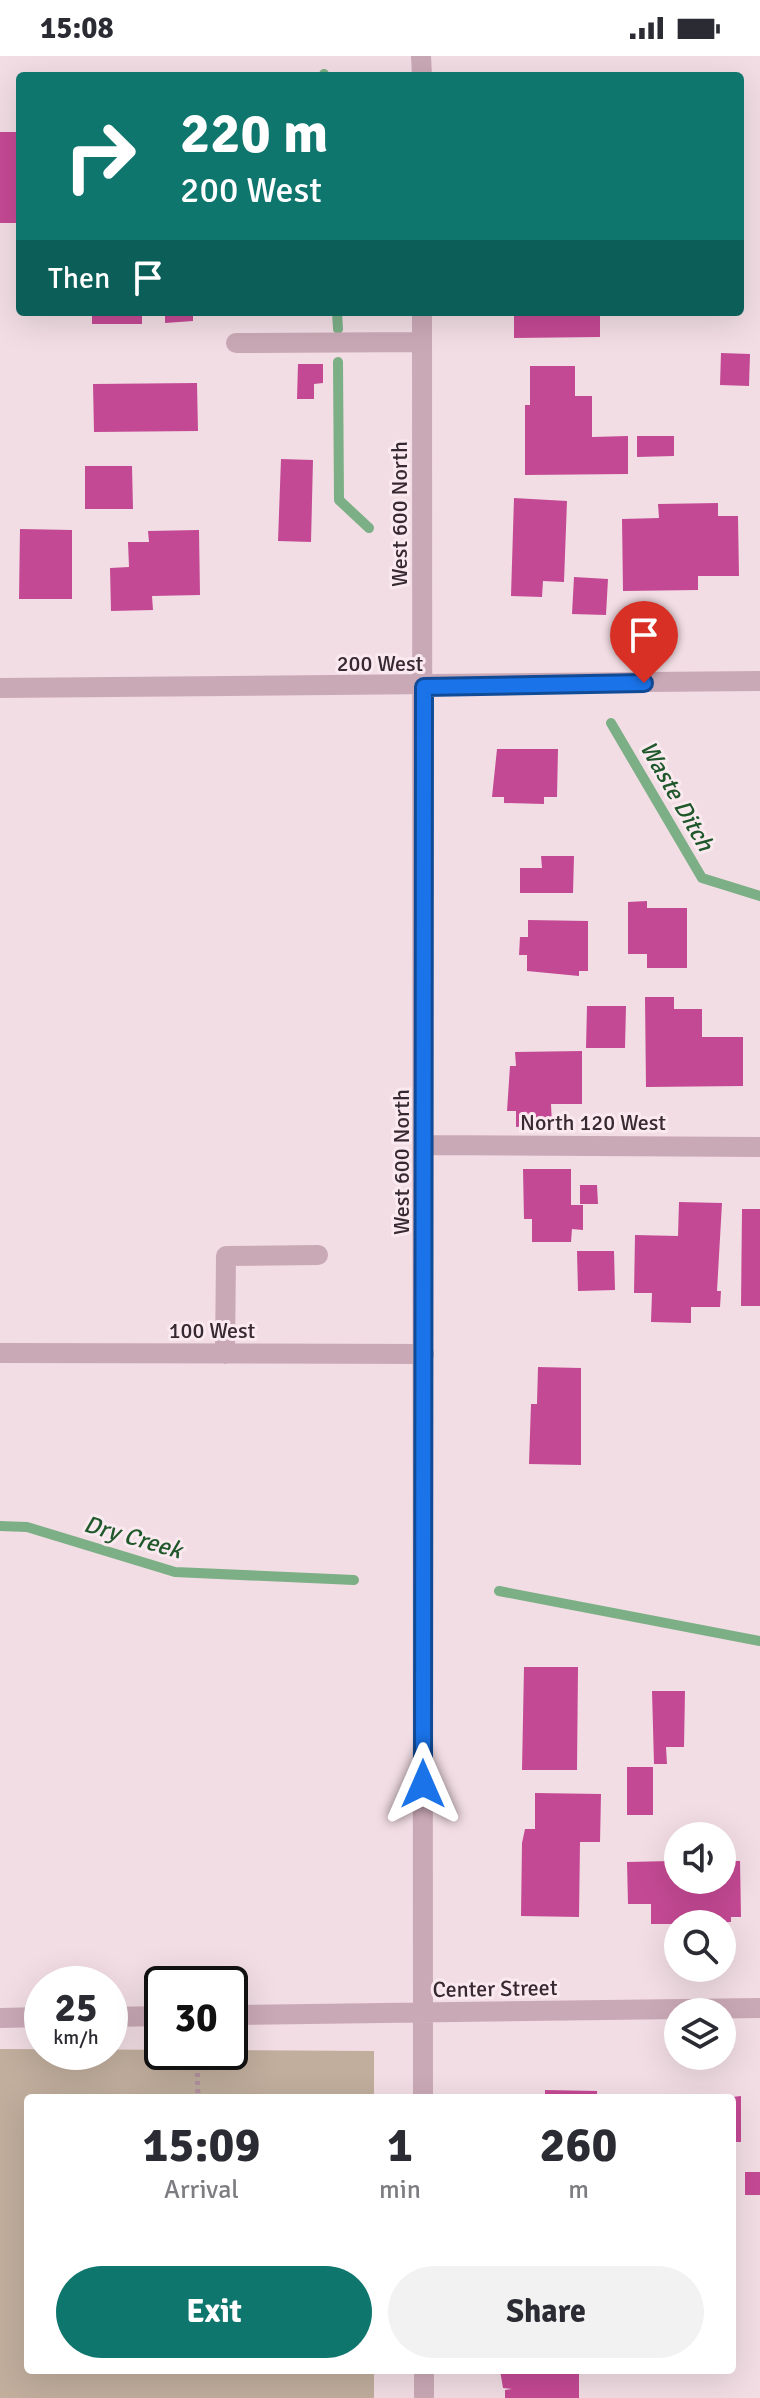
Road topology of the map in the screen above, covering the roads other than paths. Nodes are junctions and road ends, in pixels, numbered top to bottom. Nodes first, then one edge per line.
1 (422, 316) edge
2 (422, 342) junction
3 (236, 343) dead end
4 (760, 681) edge
5 (424, 687) junction
6 (0, 688) edge
7 (425, 1145) junction
8 (760, 1147) edge
9 (318, 1255) dead end
10 (0, 1353) edge
11 (225, 1354) junction
12 (424, 1354) junction
13 (760, 2008) edge
14 (423, 2012) junction
15 (248, 2015) edge
16 (24, 2017) edge
17 (0, 2018) edge
18 (423, 2094) edge
19 (424, 2374) edge
20 (424, 2398) edge

1 - 2 street, West 600 North
2 - 3 street
2 - 5 street, West 600 North
4 - 5 street, 200 West
5 - 6 street, 200 West
5 - 7 street, West 600 North
7 - 8 street, North 120 West
7 - 12 street, West 600 North
9 - 11 street
10 - 11 street, 100 West
11 - 12 street, 100 West
12 - 14 street, West 600 North
13 - 14 street, Center Street
14 - 15 street, Center Street
14 - 18 street, West 600 North
16 - 17 street
19 - 20 street

